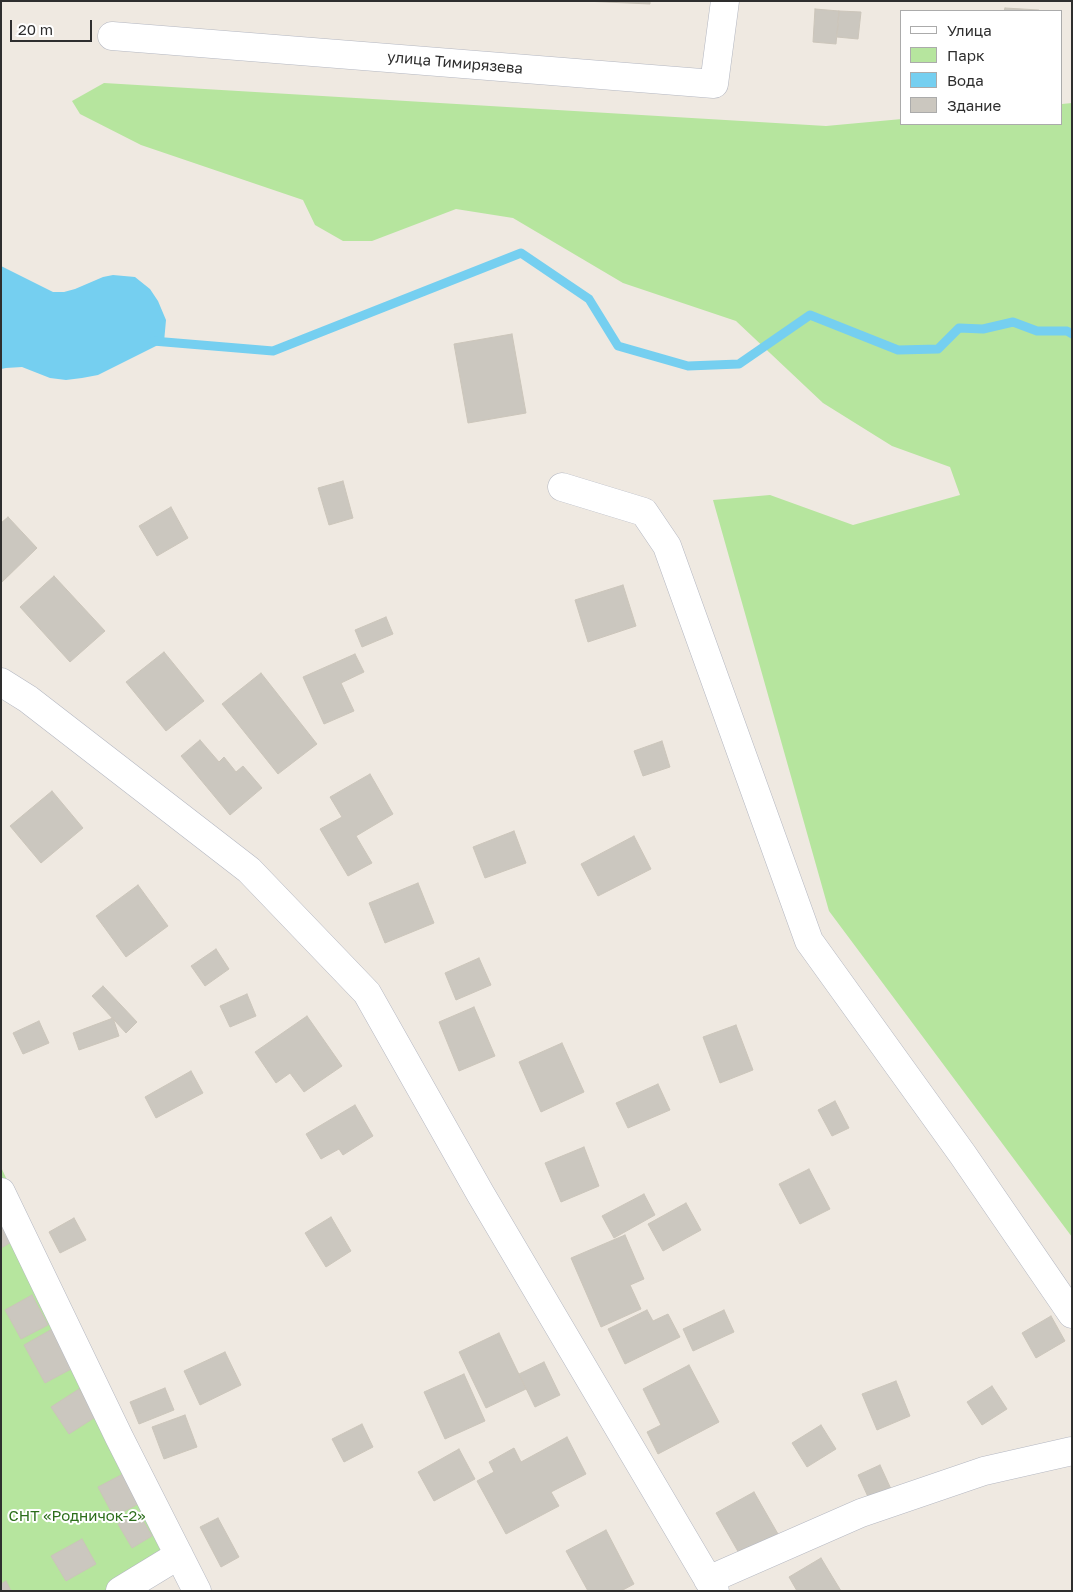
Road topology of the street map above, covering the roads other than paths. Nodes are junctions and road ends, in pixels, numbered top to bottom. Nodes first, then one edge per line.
1 (726, 1) edge
2 (112, 36) dead end
3 (562, 487) dead end
4 (1, 682) edge
5 (1, 1192) edge
6 (1072, 1314) edge
7 (1072, 1451) edge
8 (179, 1555) junction
9 (712, 1585) edge
10 (120, 1591) edge
11 (197, 1591) edge

1 - 2 street, улица Тимирязева
3 - 6 street
4 - 9 street
5 - 8 street
7 - 9 street
8 - 10 street
8 - 11 street

